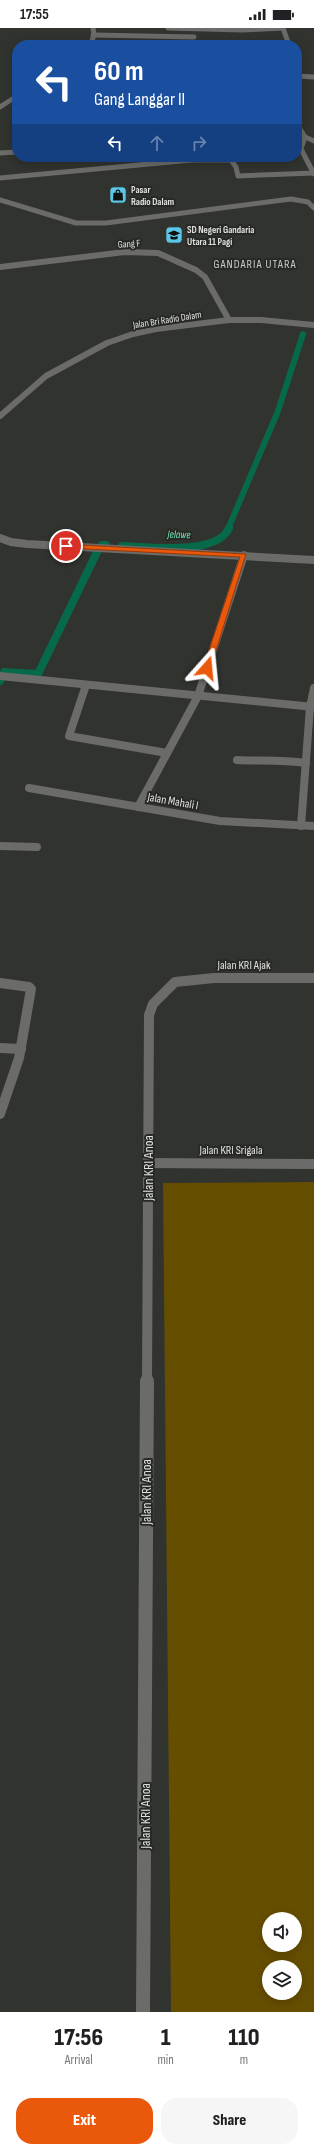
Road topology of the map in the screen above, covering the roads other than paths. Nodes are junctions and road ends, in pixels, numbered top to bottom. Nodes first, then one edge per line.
1 (93, 28) edge
2 (168, 28) edge
3 (283, 28) edge
4 (197, 30) junction
5 (94, 35) junction
6 (194, 37) junction
7 (92, 40) edge
8 (193, 40) edge
9 (287, 40) edge
10 (302, 76) edge
11 (314, 77) edge
12 (12, 100) edge
13 (0, 108) edge
14 (302, 132) edge
15 (305, 137) junction
16 (314, 141) edge
17 (302, 146) edge
18 (302, 151) edge
19 (12, 152) edge
20 (0, 153) edge
21 (155, 162) edge
22 (232, 162) edge
23 (314, 174) edge
24 (0, 178) edge
25 (0, 200) edge
26 (314, 208) edge
27 (0, 267) edge
28 (229, 320) junction
29 (314, 325) edge
30 (0, 416) edge
31 (0, 538) edge
32 (244, 556) junction
33 (314, 560) edge
34 (0, 676) edge
35 (86, 685) junction
36 (314, 688) edge
37 (198, 696) junction
38 (312, 707) edge
39 (167, 753) junction
40 (237, 760) dead end
41 (306, 763) junction
42 (30, 788) dead end
43 (138, 807) junction
44 (301, 826) junction
45 (314, 826) edge
46 (0, 846) edge
47 (37, 847) dead end
48 (314, 978) edge
49 (175, 982) joint
50 (0, 983) edge
51 (0, 1048) edge
52 (21, 1049) junction
53 (0, 1114) edge
54 (148, 1163) junction
55 (314, 1164) edge
56 (144, 2012) edge

1 - 5 street
2 - 4 street
3 - 4 street
3 - 9 street
4 - 6 street
5 - 6 street
5 - 7 street
6 - 8 street
10 - 11 street
12 - 13 street
14 - 15 street
15 - 16 street
15 - 17 street
18 - 23 street
19 - 20 street
21 - 24 street
22 - 23 street
25 - 26 street
27 - 28 street, Gang F
28 - 29 street, Jalan Bri Radio Dalam
28 - 30 street, Jalan Bri Radio Dalam
31 - 32 street
32 - 33 street
32 - 37 street
34 - 35 street
35 - 37 street
35 - 39 street
36 - 38 street
37 - 38 street
37 - 39 street
38 - 41 street
39 - 43 street
40 - 41 street
41 - 44 street
42 - 43 street, Jalan Mahali I
43 - 44 street, Jalan Mahali I
44 - 45 street, Jalan Mahali I
46 - 47 street
48 - 49 street, Jalan KRI Ajak
49 - 54 street, Jalan KRI Anoa
50 - 52 street
51 - 52 street
52 - 53 street
54 - 55 street, Jalan KRI Srigala
54 - 56 street, Jalan KRI Anoa

